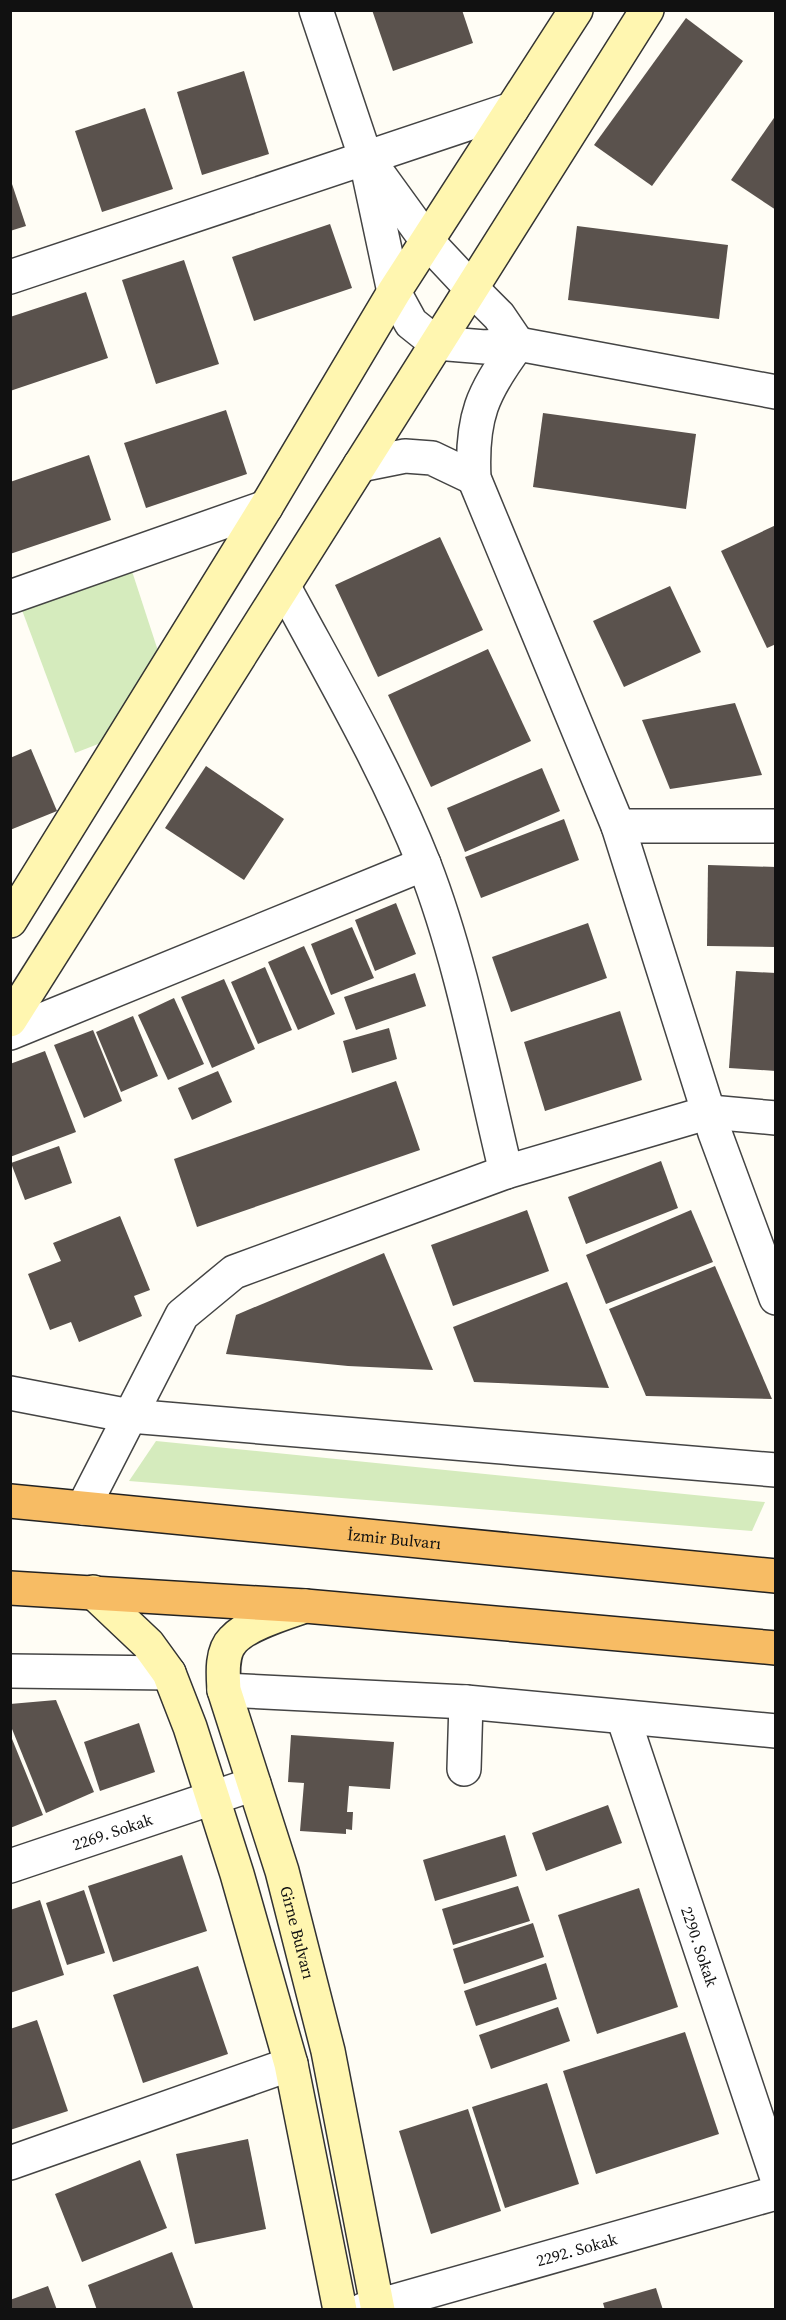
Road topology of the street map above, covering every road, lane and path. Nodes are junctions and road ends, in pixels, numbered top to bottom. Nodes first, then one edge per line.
1 (316, 10) edge
2 (576, 10) edge
3 (647, 10) edge
4 (512, 109) junction
5 (365, 156) junction
6 (427, 240) junction
7 (10, 277) edge
8 (471, 288) junction
9 (394, 292) junction
10 (436, 343) junction
11 (518, 344) junction
12 (771, 400) edge
13 (360, 465) junction
14 (474, 478) junction
15 (266, 507) junction
16 (284, 587) junction
17 (10, 597) edge
18 (618, 825) junction
19 (776, 826) edge
20 (424, 864) junction
21 (21, 892) edge
22 (10, 921) edge
23 (10, 1020) edge
24 (10, 1033) edge
25 (710, 1112) junction
26 (776, 1118) edge
27 (506, 1172) junction
28 (776, 1298) edge
29 (10, 1393) edge
30 (130, 1416) junction
31 (776, 1470) edge
32 (10, 1501) edge
33 (83, 1508) junction
34 (776, 1558) edge
35 (761, 1574) edge
36 (10, 1588) edge
37 (93, 1592) junction
38 (306, 1606) junction
39 (776, 1648) edge
40 (10, 1671) edge
41 (169, 1673) junction
42 (224, 1690) junction
43 (466, 1702) junction
44 (623, 1717) junction
45 (776, 1731) edge
46 (464, 1769) dead end
47 (254, 1784) junction
48 (213, 1798) junction
49 (10, 1866) edge
50 (291, 2064) junction
51 (10, 2163) edge
52 (776, 2175) edge
53 (776, 2193) edge
54 (373, 2308) edge
55 (340, 2310) edge

1 - 5 street
2 - 4 main road
3 - 8 main road
4 - 5 street
4 - 6 main road
5 - 6 street
5 - 7 street
5 - 9 street
6 - 8 street
6 - 9 main road
8 - 10 main road
8 - 11 street
9 - 10 street
9 - 15 main road
10 - 11 street
10 - 13 main road
11 - 12 street
11 - 14 street
13 - 14 street
13 - 16 main road
14 - 18 street
15 - 17 street
15 - 21 main road
16 - 20 street
16 - 23 main road
18 - 19 street
18 - 25 street
20 - 24 street
20 - 27 street
21 - 22 main road
25 - 26 street
25 - 27 street
25 - 28 street
27 - 30 street
29 - 30 street
30 - 31 street
30 - 33 street
32 - 33 highway, İzmir Bulvarı
33 - 35 highway, İzmir Bulvarı
34 - 35 street
36 - 37 highway
37 - 38 highway
37 - 41 main road
38 - 39 highway
38 - 42 main road, Girne Bulvarı
40 - 41 street
41 - 48 main road
42 - 43 street
42 - 47 main road, Girne Bulvarı
43 - 44 street
43 - 46 street
44 - 45 street
44 - 52 street, 2290. Sokak
47 - 48 street, 2269. Sokak
47 - 54 main road, Girne Bulvarı
48 - 49 street, 2269. Sokak
48 - 50 main road
50 - 51 street
50 - 55 main road
53 - 54 street, 2292. Sokak

